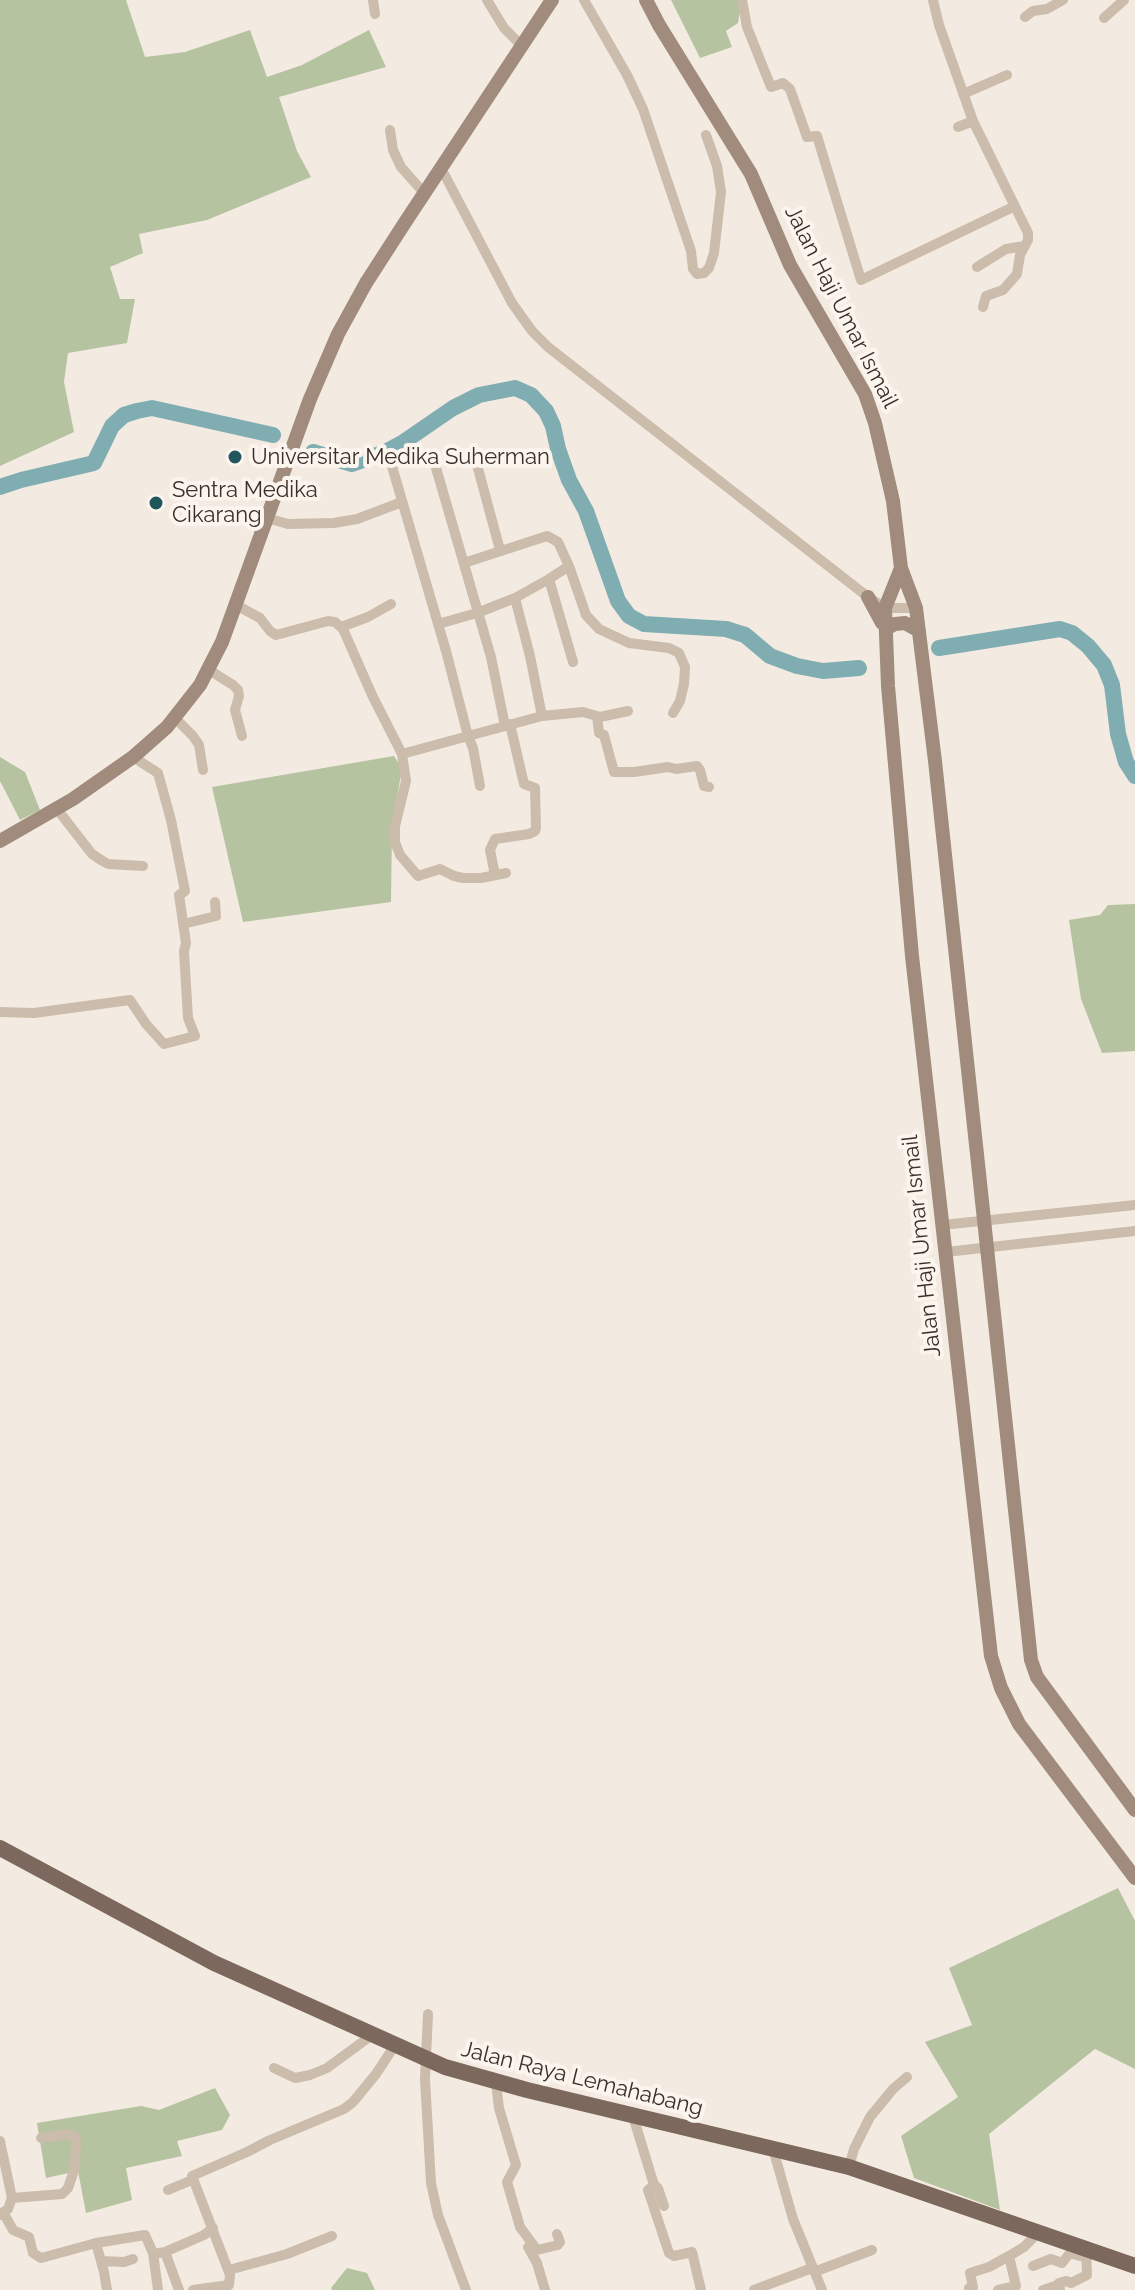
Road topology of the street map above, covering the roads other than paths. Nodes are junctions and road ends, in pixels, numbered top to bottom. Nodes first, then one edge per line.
1 (373, 0) edge
2 (487, 0) edge
3 (552, 0) edge
4 (584, 0) edge
5 (646, 0) edge
6 (742, 0) edge
7 (933, 0) edge
8 (1063, 0) edge
9 (1124, 0) edge
10 (375, 14) dead end
11 (1025, 17) dead end
12 (1104, 18) dead end
13 (522, 46) junction
14 (1007, 75) dead end
15 (963, 94) junction
16 (973, 121) junction
17 (958, 127) dead end
18 (390, 130) dead end
19 (706, 135) dead end
20 (441, 168) junction
21 (424, 193) junction
22 (1015, 206) junction
23 (1025, 246) junction
24 (977, 267) dead end
25 (983, 307) dead end
26 (434, 461) dead end
27 (476, 461) dead end
28 (391, 463) dead end
29 (402, 502) junction
30 (267, 518) junction
31 (500, 550) junction
32 (464, 563) junction
33 (569, 566) junction
34 (901, 568) junction
35 (549, 579) junction
36 (868, 597) junction
37 (515, 598) junction
38 (391, 604) dead end
39 (236, 605) junction
40 (885, 608) junction
41 (916, 608) junction
42 (477, 613) junction
43 (438, 624) junction
44 (341, 627) junction
45 (886, 634) junction
46 (920, 634) junction
47 (573, 662) dead end
48 (209, 670) junction
49 (628, 711) dead end
50 (673, 713) dead end
51 (542, 716) junction
52 (597, 716) junction
53 (175, 718) junction
54 (507, 725) junction
55 (242, 736) dead end
56 (468, 736) junction
57 (402, 754) junction
58 (133, 757) junction
59 (203, 770) dead end
60 (480, 786) dead end
61 (709, 787) dead end
62 (57, 809) junction
63 (0, 841) edge
64 (143, 866) dead end
65 (215, 902) dead end
66 (183, 924) junction
67 (0, 1012) edge
68 (1135, 1205) edge
69 (984, 1220) junction
70 (942, 1225) junction
71 (1135, 1231) edge
72 (987, 1248) junction
73 (946, 1252) junction
74 (1135, 1810) edge
75 (0, 1848) edge
76 (1135, 1878) edge
77 (428, 2014) dead end
78 (372, 2035) junction
79 (395, 2045) junction
80 (426, 2059) junction
81 (274, 2068) dead end
82 (907, 2077) dead end
83 (496, 2083) junction
84 (633, 2116) junction
85 (41, 2138) dead end
86 (0, 2141) edge
87 (773, 2149) junction
88 (849, 2167) junction
89 (192, 2180) junction
90 (654, 2185) junction
91 (168, 2190) dead end
92 (12, 2198) junction
93 (664, 2206) dead end
94 (515, 2212) junction
95 (2, 2213) edge
96 (213, 2228) junction
97 (1039, 2232) junction
98 (557, 2234) dead end
99 (332, 2236) dead end
100 (96, 2243) junction
101 (872, 2250) dead end
102 (165, 2252) junction
103 (153, 2253) junction
104 (1087, 2254) junction
105 (1009, 2256) junction
106 (133, 2259) dead end
107 (102, 2261) junction
108 (1057, 2261) junction
109 (1033, 2266) dead end
110 (1135, 2266) edge
111 (229, 2270) junction
112 (813, 2270) junction
113 (1061, 2285) edge
114 (229, 2288) edge
115 (1017, 2288) edge
116 (967, 2289) edge
117 (107, 2290) edge
118 (158, 2290) edge
119 (179, 2290) edge
120 (193, 2290) edge
121 (466, 2290) edge
122 (545, 2290) edge
123 (701, 2290) edge
124 (754, 2290) edge
125 (822, 2290) edge
126 (998, 2290) edge
127 (1043, 2290) edge

1 - 10 street
2 - 13 street
3 - 13 main road
4 - 19 street
5 - 34 main road, Jalan Haji Umar Ismail
6 - 22 street
7 - 15 street
8 - 11 street
9 - 12 street
13 - 20 main road
14 - 15 street
15 - 16 street
16 - 17 street
16 - 22 street
18 - 21 street
20 - 21 main road
20 - 36 street
21 - 30 main road
22 - 23 street
23 - 24 street
23 - 25 street
26 - 32 street
27 - 31 street
28 - 29 street
29 - 30 street
29 - 43 street
30 - 39 main road
31 - 32 street
31 - 33 street
32 - 42 street
33 - 35 street
33 - 50 street
34 - 40 main road, Jalan Haji Umar Ismail
34 - 41 main road, Jalan Haji Umar Ismail
35 - 37 street
35 - 47 street
36 - 40 street
36 - 45 main road
37 - 42 street
37 - 51 street
38 - 44 street
39 - 44 street
39 - 48 main road
40 - 41 street
40 - 45 main road, Jalan Haji Umar Ismail
41 - 46 main road, Jalan Haji Umar Ismail
42 - 43 street
42 - 54 street
43 - 56 street
44 - 57 street
45 - 46 main road
45 - 70 main road, Jalan Haji Umar Ismail
46 - 69 main road, Jalan Haji Umar Ismail
48 - 53 main road
48 - 55 street
49 - 52 street
51 - 52 street
51 - 54 street
52 - 61 street
53 - 58 main road
53 - 59 street
54 - 56 street
54 - 57 street
56 - 57 street
56 - 60 street
58 - 62 main road
58 - 66 street
62 - 63 main road
62 - 64 street
65 - 66 street
66 - 67 street
68 - 69 street
69 - 70 street
69 - 72 main road, Jalan Haji Umar Ismail
70 - 73 main road, Jalan Haji Umar Ismail
71 - 72 street
72 - 73 street
72 - 74 main road, Jalan Haji Umar Ismail
73 - 76 main road, Jalan Haji Umar Ismail
75 - 78 main road, Jalan Raya Lemahabang
77 - 80 street
78 - 79 main road, Jalan Raya Lemahabang
78 - 81 street
79 - 80 main road, Jalan Raya Lemahabang
79 - 89 street
80 - 83 main road, Jalan Raya Lemahabang
80 - 121 street
82 - 88 street
83 - 84 main road, Jalan Raya Lemahabang
83 - 94 street
84 - 87 main road, Jalan Raya Lemahabang
84 - 90 street
85 - 92 street
86 - 92 street
87 - 88 main road, Jalan Raya Lemahabang
87 - 112 street
88 - 97 main road, Jalan Raya Lemahabang
89 - 91 street
89 - 96 street
90 - 93 street
90 - 123 street
92 - 95 street
94 - 98 street
94 - 122 street
95 - 100 street
96 - 102 street
96 - 111 street
97 - 104 main road, Jalan Raya Lemahabang
97 - 105 street
99 - 111 street
100 - 103 street
100 - 107 street
101 - 112 street
102 - 103 street
102 - 119 street
103 - 118 street
104 - 108 street
104 - 110 main road, Jalan Raya Lemahabang
104 - 113 street
105 - 115 street
105 - 116 street
106 - 107 street
107 - 117 street
108 - 109 street
108 - 113 street
111 - 114 street
112 - 124 street
112 - 125 street
113 - 127 street
114 - 120 street
115 - 126 street

